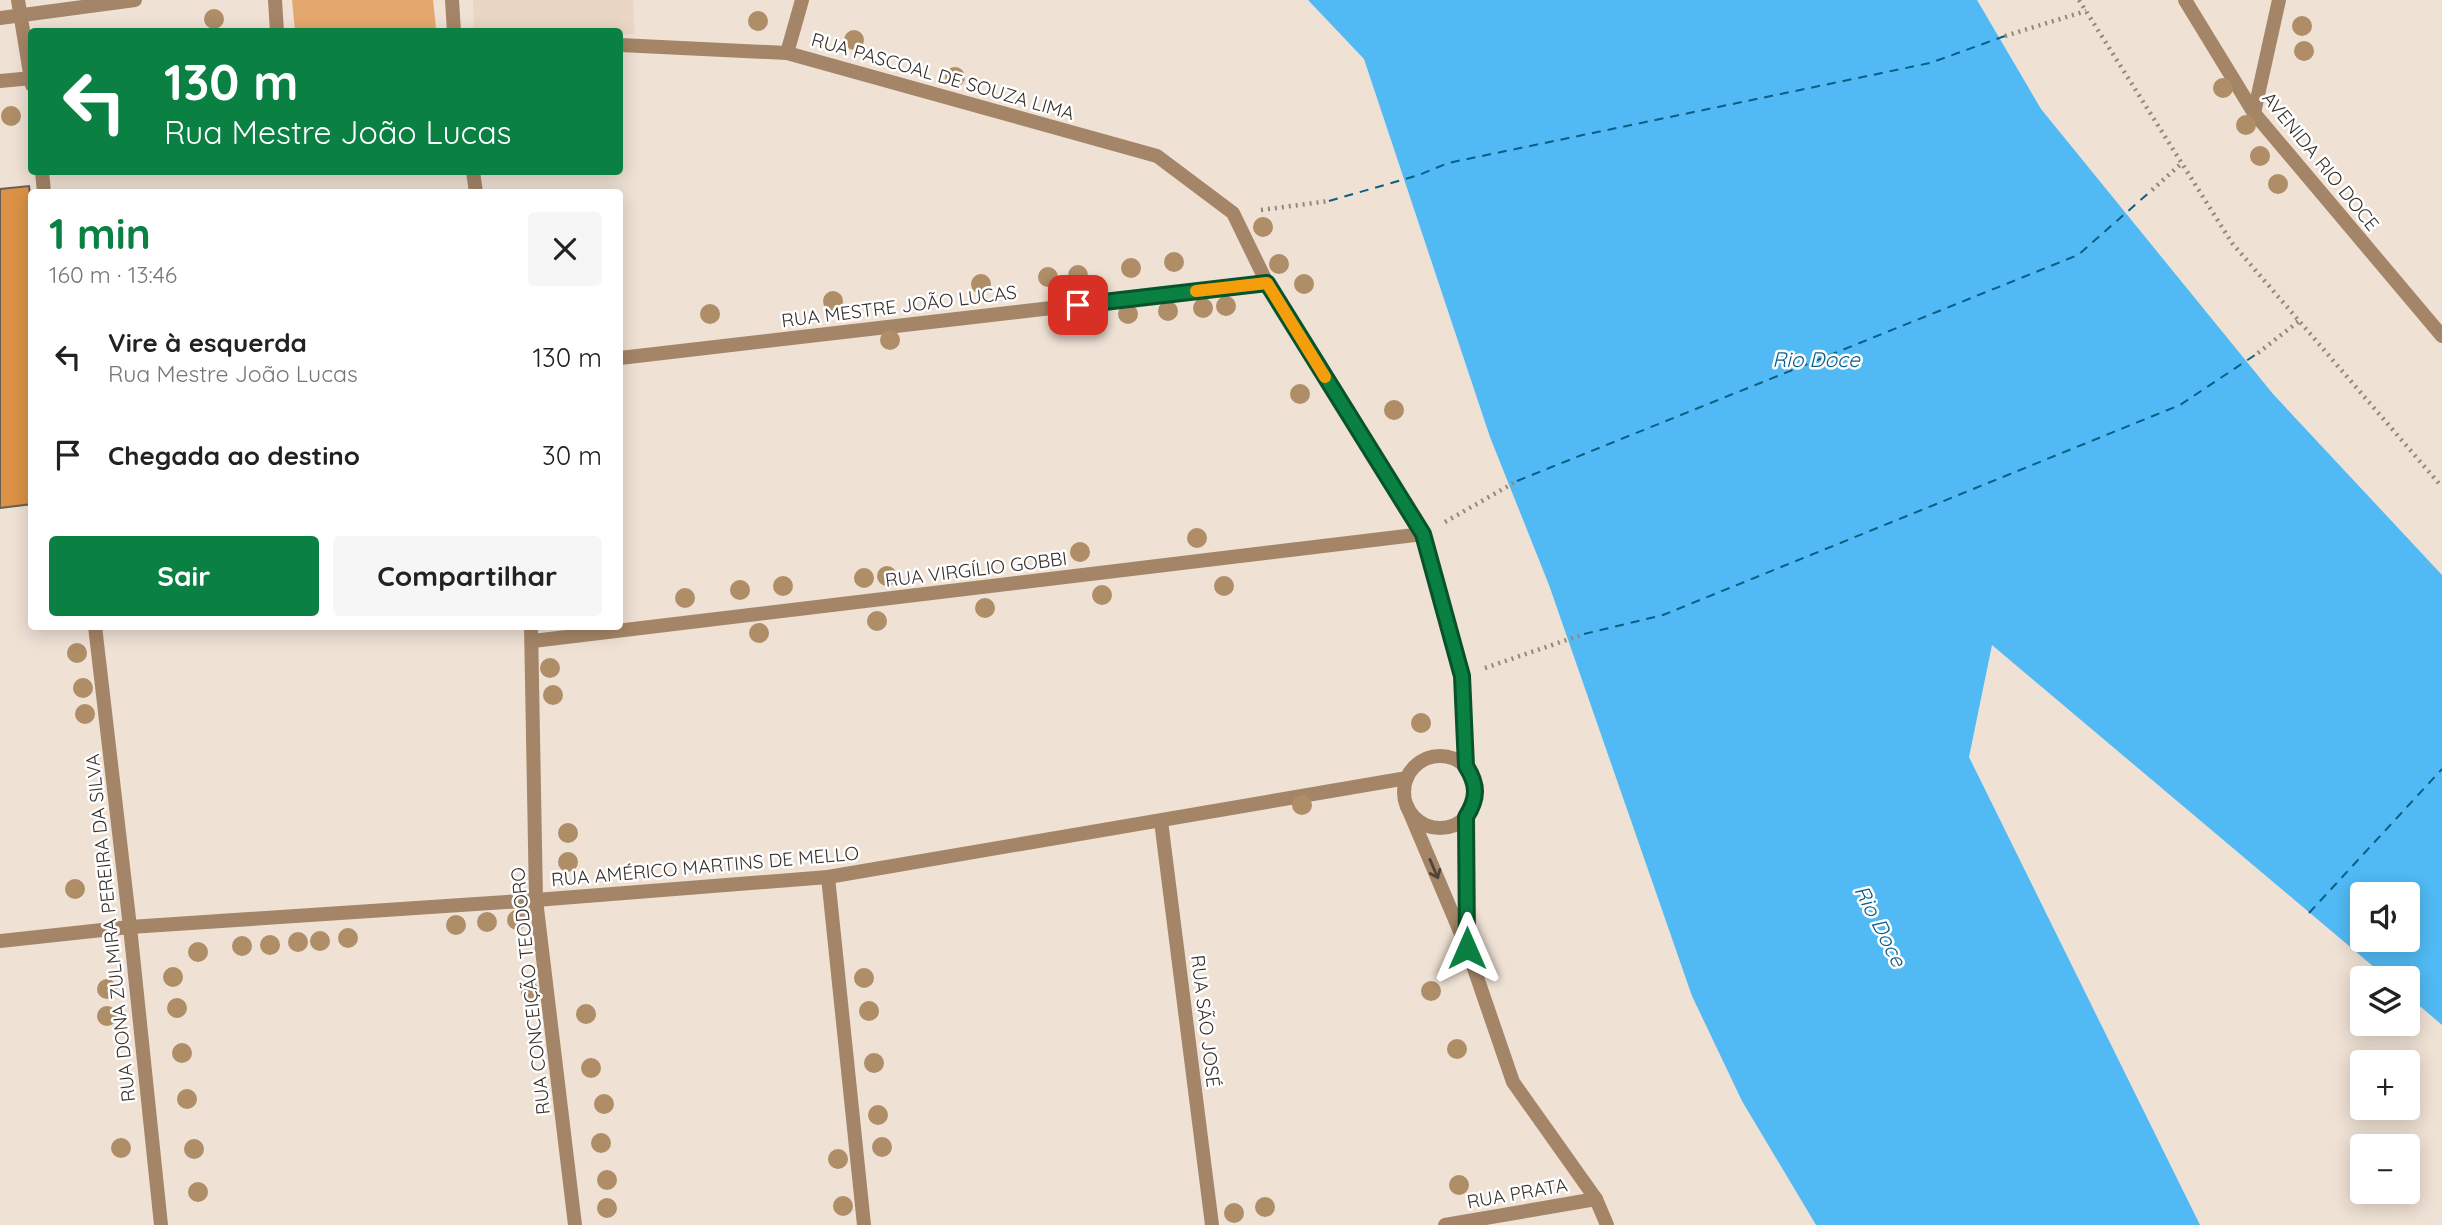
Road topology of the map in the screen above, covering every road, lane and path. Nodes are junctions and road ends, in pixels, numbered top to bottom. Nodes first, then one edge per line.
1 (19, 0) edge
2 (135, 0) edge
3 (275, 0) edge
4 (452, 0) edge
5 (802, 0) edge
6 (2079, 0) edge
7 (2185, 0) edge
8 (2279, 0) edge
9 (2086, 11) junction
10 (20, 16) junction
11 (0, 18) edge
12 (277, 28) edge
13 (454, 28) edge
14 (2005, 36) dead end
15 (623, 45) edge
16 (787, 53) junction
17 (28, 61) edge
18 (28, 78) edge
19 (0, 81) edge
20 (2254, 113) junction
21 (2182, 163) junction
22 (2152, 190) dead end
23 (1329, 201) dead end
24 (1233, 213) junction
25 (1267, 283) junction
26 (2299, 321) junction
27 (2442, 336) edge
28 (2258, 352) dead end
29 (623, 358) edge
30 (1517, 481) dead end
31 (2442, 487) edge
32 (1423, 534) junction
33 (623, 624) edge
34 (95, 630) edge
35 (568, 630) edge
36 (532, 634) edge
37 (1584, 634) dead end
38 (1462, 676) junction
39 (1466, 766) junction
40 (1407, 778) junction
41 (1407, 806) junction
42 (1466, 817) junction
43 (1161, 821) junction
44 (828, 877) junction
45 (536, 900) junction
46 (130, 927) junction
47 (0, 941) edge
48 (1467, 948) junction
49 (1596, 1199) junction
50 (161, 1225) edge
51 (575, 1225) edge
52 (864, 1225) edge
53 (1212, 1225) edge
54 (1445, 1225) edge
55 (1607, 1225) edge

1 - 10 street
2 - 10 street
3 - 12 street
4 - 13 street
5 - 16 street
6 - 9 path
7 - 20 street, AVENIDA RIO DOCE
8 - 20 street
9 - 14 path
9 - 21 path
10 - 11 street
10 - 17 street
15 - 16 street, RUA PASCOAL DE SOUZA LIMA
16 - 24 street, RUA PASCOAL DE SOUZA LIMA
18 - 19 street
20 - 27 street, AVENIDA RIO DOCE
21 - 22 path
21 - 26 path
23 - 24 path
24 - 25 street
25 - 29 street, RUA MESTRE JOÃO LUCAS
25 - 32 street
26 - 28 path
26 - 31 path
30 - 32 path
32 - 33 street, RUA VIRGÍLIO GOBBI
32 - 38 street
34 - 46 street, RUA DONA ZULMIRA PEREIRA DA SILVA
35 - 36 street, RUA VIRGÍLIO GOBBI
36 - 45 street, RUA CONCEIÇÃO TEODORO
37 - 38 path
38 - 39 street
39 - 40 street
39 - 42 street
40 - 41 street
40 - 43 street, RUA AMÉRICO MARTINS DE MELLO
41 - 42 street
41 -> 48 street
42 - 48 street
43 - 44 street, RUA AMÉRICO MARTINS DE MELLO
43 - 53 street, RUA SÃO JOSÉ
44 - 45 street, RUA AMÉRICO MARTINS DE MELLO
44 - 52 street
45 - 46 street, RUA AMÉRICO MARTINS DE MELLO
45 - 51 street, RUA CONCEIÇÃO TEODORO
46 - 47 street, RUA AMÉRICO MARTINS DE MELLO
46 - 50 street, RUA DONA ZULMIRA PEREIRA DA SILVA
48 - 49 street
49 - 54 street, RUA PRATA
49 - 55 street

